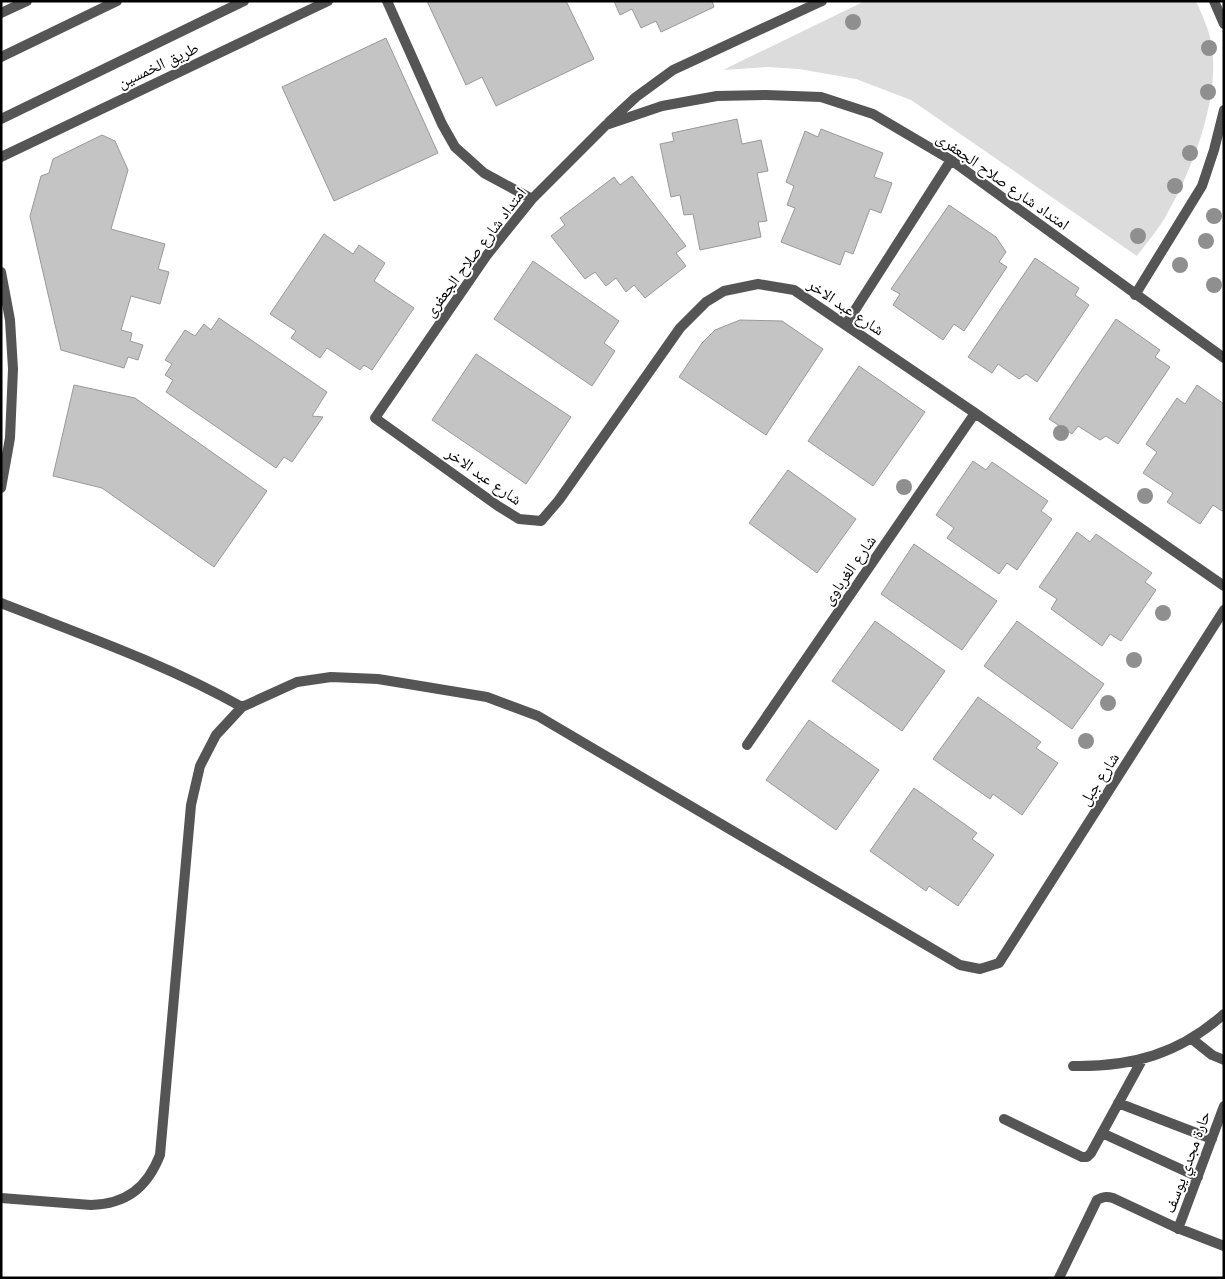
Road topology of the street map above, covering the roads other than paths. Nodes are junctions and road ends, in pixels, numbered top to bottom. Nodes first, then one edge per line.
1 (27, 1) edge
2 (117, 1) edge
3 (244, 1) edge
4 (328, 1) edge
5 (387, 1) edge
6 (822, 1) edge
7 (1214, 1) edge
8 (1, 13) edge
9 (1224, 24) edge
10 (1, 57) edge
11 (1224, 110) edge
12 (1, 119) edge
13 (606, 125) junction
14 (1, 157) edge
15 (951, 160) junction
16 (532, 199) junction
17 (1, 272) edge
18 (1135, 295) junction
19 (846, 324) junction
20 (1224, 358) edge
21 (975, 413) junction
22 (374, 418) joint
23 (1, 488) edge
24 (1224, 586) edge
25 (1, 603) edge
26 (1224, 610) edge
27 (242, 707) junction
28 (747, 745) dead end
29 (1224, 1014) edge
30 (1192, 1039) junction
31 (1142, 1060) junction
32 (1224, 1060) edge
33 (1073, 1066) dead end
34 (1118, 1103) junction
35 (1224, 1106) edge
36 (1004, 1119) dead end
37 (1102, 1132) junction
38 (1212, 1139) junction
39 (1198, 1177) junction
40 (1, 1198) edge
41 (1178, 1229) junction
42 (1224, 1246) edge
43 (1059, 1278) edge

1 - 8 street
2 - 10 street
3 - 12 street, طريق الخمسين
4 - 14 street, طريق الخمسين
5 - 16 street
6 - 13 street
7 - 9 street
11 - 18 street
13 - 15 street, امتداد شارع صلاح الجعفرى
13 - 16 street, امتداد شارع صلاح الجعفرى
15 - 18 street, امتداد شارع صلاح الجعفرى
15 - 19 street
16 - 22 street, امتداد شارع صلاح الجعفرى
17 - 23 street
18 - 20 street, امتداد شارع صلاح الجعفرى
19 - 21 street, شارع عبد الاخر
19 - 22 street, شارع عبد الاخر
21 - 24 street, شارع عبد الاخر
21 - 28 street, شارع الغرباوى
25 - 27 street
26 - 27 street, شارع جبل
27 - 40 street
29 - 30 street
30 - 31 street
30 - 32 street
31 - 33 street
31 - 34 street
34 - 37 street
34 - 38 street
35 - 38 street, حارة مجدي يوسف
36 - 37 street
37 - 39 street
38 - 39 street, حارة مجدي يوسف
39 - 41 street, حارة مجدي يوسف
41 - 42 street
41 - 43 street

